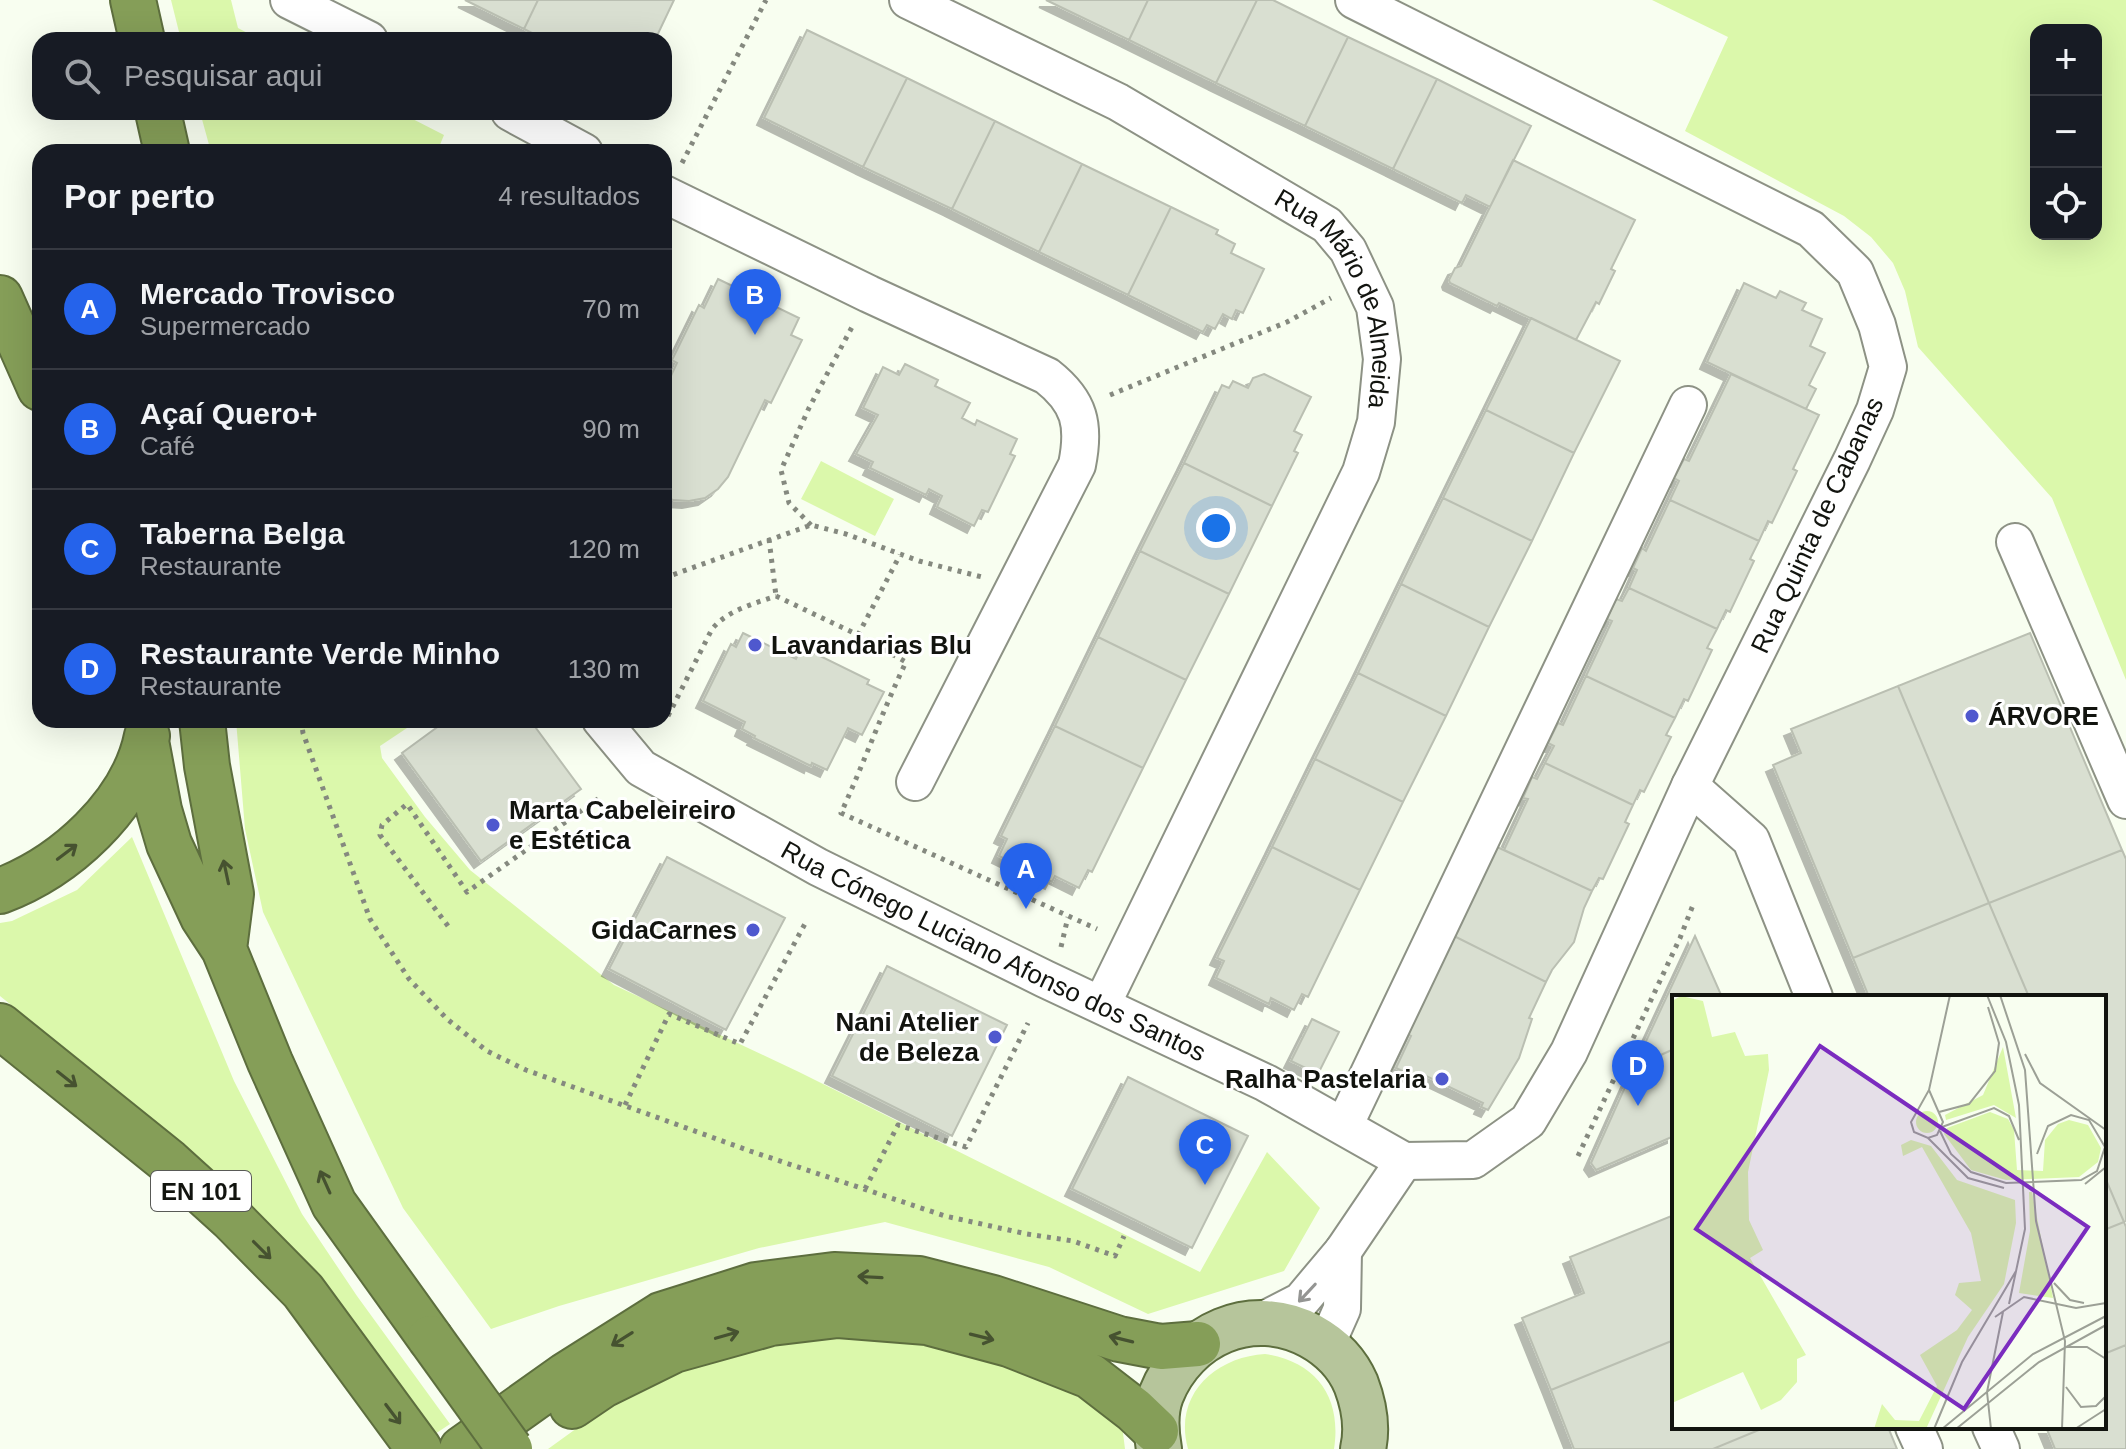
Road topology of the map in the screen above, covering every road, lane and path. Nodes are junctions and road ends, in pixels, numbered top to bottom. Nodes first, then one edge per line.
1 (133, 0) edge
2 (289, 0) edge
3 (766, 0) edge
4 (908, 0) edge
5 (1354, 0) edge
6 (140, 32) edge
7 (353, 32) edge
8 (160, 120) edge
9 (525, 120) edge
10 (165, 144) edge
11 (569, 144) edge
12 (672, 181) edge
13 (672, 198) edge
14 (1364, 281) junction
15 (869, 294) junction
16 (0, 298) edge
17 (32, 370) edge
18 (1688, 405) dead end
19 (1076, 409) junction
20 (811, 525) junction
21 (769, 539) junction
22 (2015, 542) dead end
23 (900, 555) junction
24 (672, 575) edge
25 (1015, 587) junction
26 (776, 596) junction
27 (858, 635) junction
28 (672, 708) edge
29 (203, 728) edge
30 (302, 728) edge
31 (608, 728) edge
32 (148, 730) edge
33 (915, 782) dead end
34 (1690, 786) junction
35 (602, 796) dead end
36 (2126, 800) edge
37 (0, 891) edge
38 (1693, 905) dead end
39 (1068, 917) junction
40 (807, 920) dead end
41 (448, 926) dead end
42 (1111, 935) dead end
43 (1061, 948) dead end
44 (224, 949) junction
45 (1813, 995) edge
46 (1102, 1004) junction
47 (1028, 1023) dead end
48 (2, 1029) edge
49 (625, 1105) junction
50 (1344, 1126) junction
51 (1578, 1156) dead end
52 (1404, 1161) junction
53 (865, 1189) junction
54 (1124, 1236) dead end
55 (1343, 1251) junction
56 (1260, 1322) junction
57 (1198, 1344) junction
58 (1326, 1345) junction
59 (1915, 1429) edge
60 (1992, 1429) edge
61 (1157, 1440) edge
62 (419, 1449) edge
63 (462, 1449) edge
64 (511, 1449) edge
65 (1363, 1449) edge
66 (1924, 1449) edge
67 (2001, 1449) edge

1 - 6 highway
2 - 7 street
3 - 12 path
4 - 14 street, Rua Mário de Almeida
5 - 34 street, Rua Quinta de Cabanas
8 - 10 highway
9 - 11 street
13 - 15 street
14 - 19 path
14 - 46 street, Rua Mário de Almeida
15 - 19 street
15 - 20 path
16 - 17 highway
18 - 50 street
19 - 25 street
20 - 21 path
20 - 23 path
21 - 24 path
21 - 26 path
22 - 36 street
23 - 25 path
23 - 27 path
25 - 33 street
26 - 27 path
26 - 28 path
27 - 39 path
44 -> 29 highway
30 - 49 path
31 - 46 street, Rua Cónego Luciano Afonso dos Santos
37 -> 32 highway
32 - 44 highway
34 - 45 street
34 - 52 street, Rua Quinta de Cabanas
35 - 41 path
38 - 51 path
39 - 42 path
39 - 43 path
40 - 49 path
64 -> 44 highway, bridge
46 - 50 street, Rua Cónego Luciano Afonso dos Santos
47 - 53 path
48 -> 62 highway, EN 101
49 - 53 path
50 - 52 street, Rua Cónego Luciano Afonso dos Santos
52 - 55 street
53 - 54 path
55 -> 56 street
55 - 58 street
56 - 57 main road
56 - 58 main road
57 - 61 main road
57 -> 63 highway
58 - 65 main road
59 - 66 street
60 - 67 street
64 -> 61 highway

